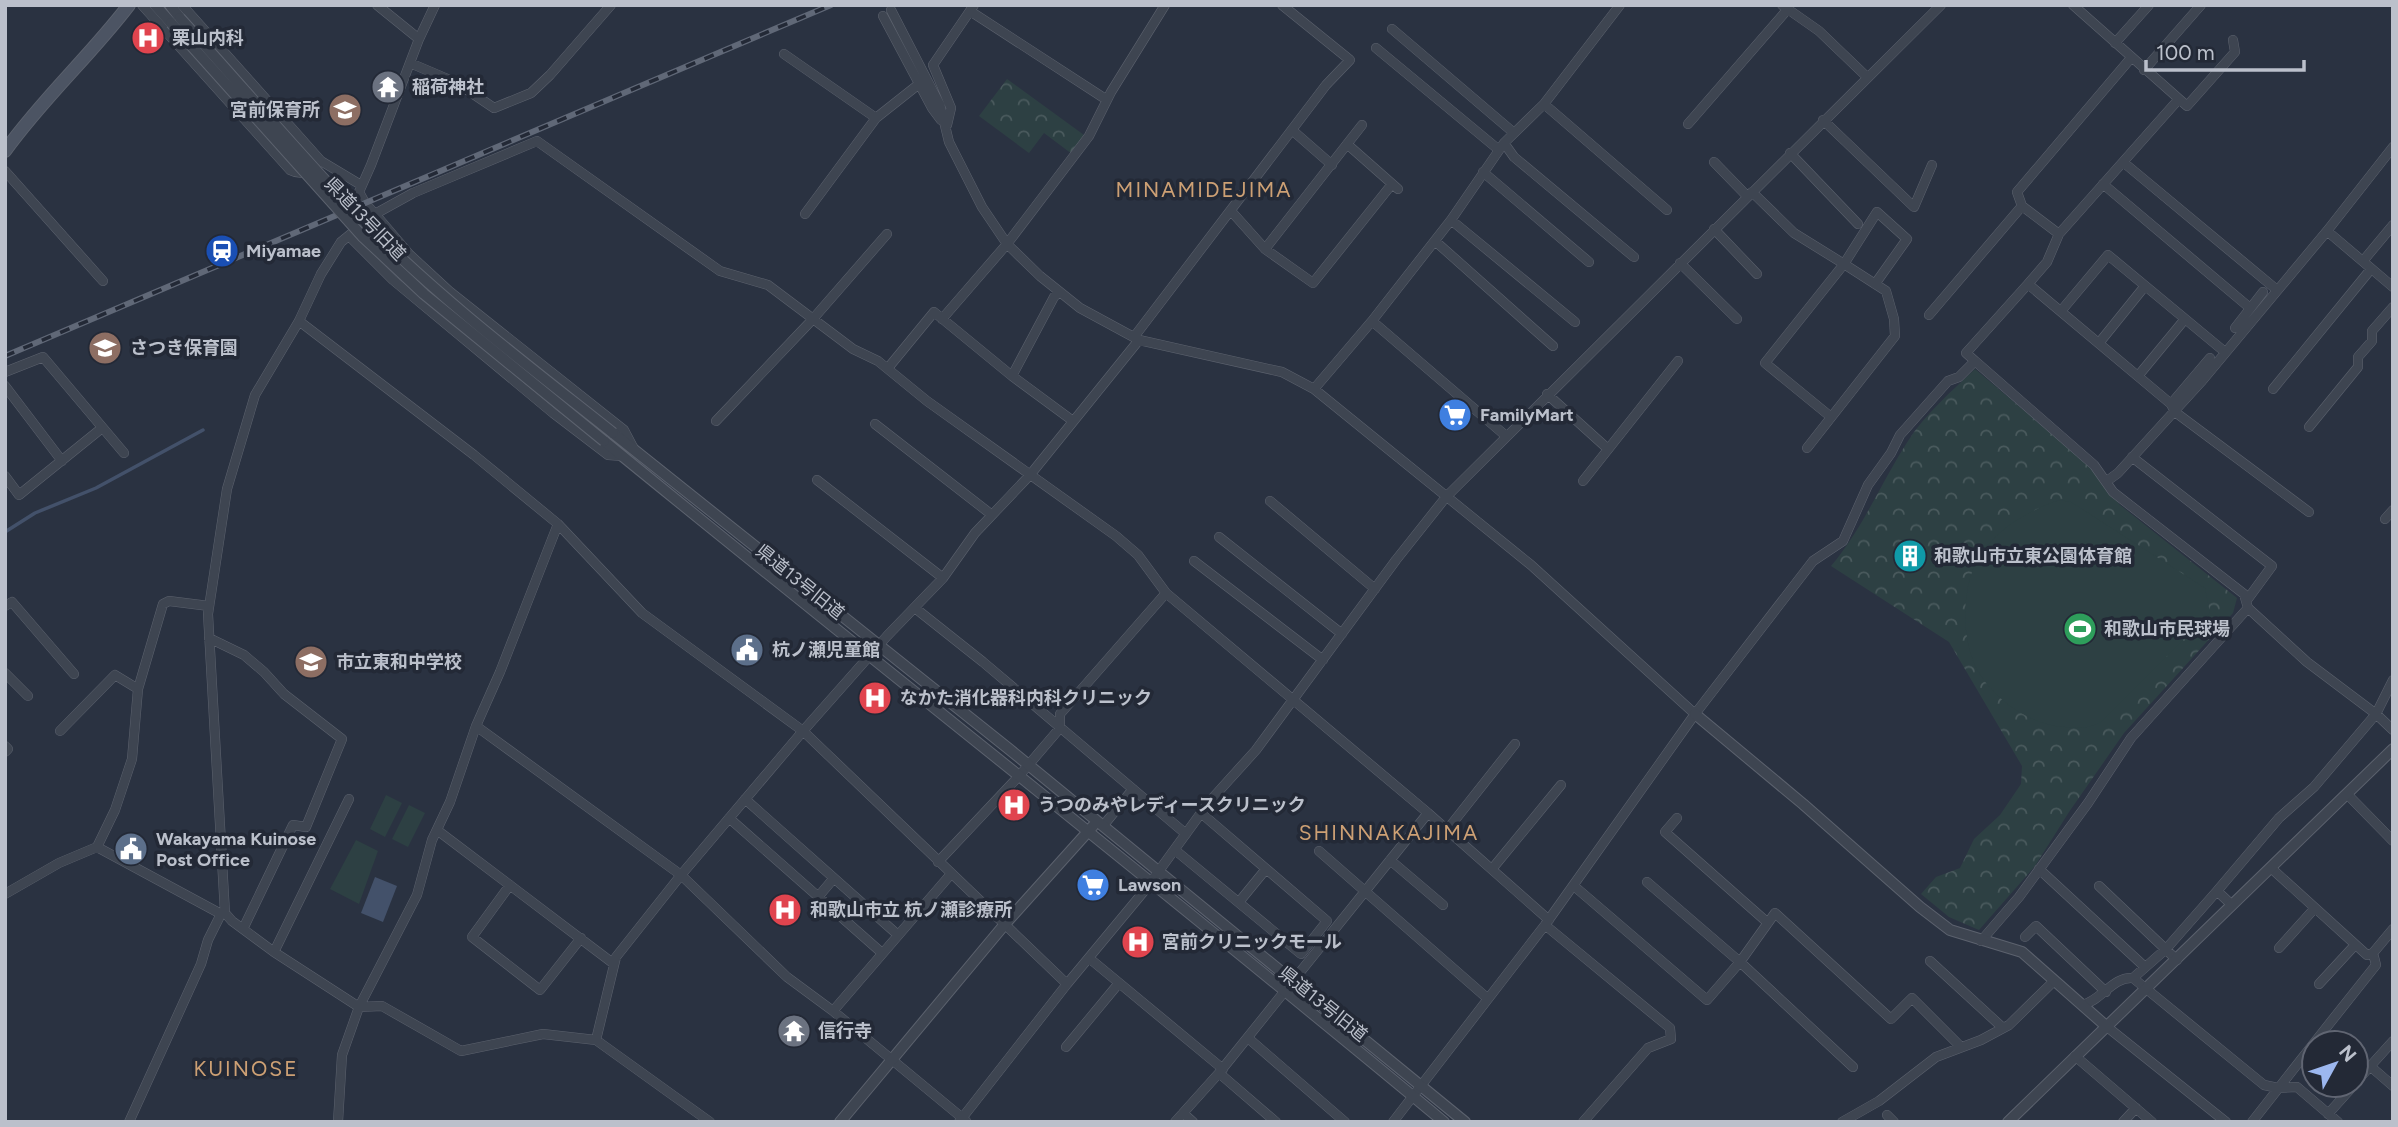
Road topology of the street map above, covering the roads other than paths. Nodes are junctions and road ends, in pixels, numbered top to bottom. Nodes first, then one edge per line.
1 (129, 5) edge
2 (142, 5) edge
3 (155, 5) edge
4 (170, 5) edge
5 (182, 5) edge
6 (377, 5) edge
7 (435, 5) edge
8 (611, 5) edge
9 (1165, 5) edge
10 (1282, 5) edge
11 (1620, 5) edge
12 (1941, 5) edge
13 (2073, 5) edge
14 (2149, 5) edge
15 (2201, 5) edge
16 (972, 8) edge
17 (1785, 8) edge
18 (176, 20) junction
19 (1392, 29) dead end
20 (419, 39) junction
21 (2233, 40) dead end
22 (2115, 43) junction
23 (1377, 48) dead end
24 (785, 54) dead end
25 (2131, 58) junction
26 (410, 63) junction
27 (2144, 70) junction
28 (1867, 76) junction
29 (919, 84) junction
30 (1107, 100) junction
31 (2178, 100) junction
32 (1544, 104) junction
33 (876, 118) junction
34 (1823, 120) junction
35 (1688, 124) dead end
36 (1362, 125) dead end
37 (946, 127) junction
38 (1292, 130) junction
39 (1514, 133) junction
40 (1347, 144) junction
41 (1501, 146) junction
42 (2393, 147) edge
43 (5, 151) edge
44 (1790, 153) junction
45 (321, 161) junction
46 (1714, 162) dead end
47 (2123, 162) junction
48 (1332, 165) junction
49 (1932, 165) dead end
50 (5, 172) edge
51 (1483, 172) junction
52 (2103, 184) junction
53 (361, 185) junction
54 (1749, 194) junction
55 (2022, 206) junction
56 (1231, 211) junction
57 (1667, 211) dead end
58 (375, 214) junction
59 (805, 214) dead end
60 (1451, 220) junction
61 (1858, 224) dead end
62 (2393, 225) edge
63 (1714, 229) junction
64 (2327, 231) junction
65 (887, 234) dead end
66 (2059, 234) junction
67 (349, 236) junction
68 (1435, 241) junction
69 (1007, 244) junction
70 (1265, 249) junction
71 (1634, 257) dead end
72 (2362, 261) junction
73 (1589, 262) dead end
74 (1680, 263) junction
75 (1844, 264) junction
76 (2371, 269) junction
77 (1757, 274) dead end
78 (103, 281) dead end
79 (1875, 284) junction
80 (2028, 284) junction
81 (2145, 286) junction
82 (2393, 287) edge
83 (2277, 290) junction
84 (1059, 292) junction
85 (2263, 292) dead end
86 (2250, 307) junction
87 (2393, 307) edge
88 (2061, 311) junction
89 (1929, 315) dead end
90 (942, 318) junction
91 (1737, 319) dead end
92 (2185, 319) junction
93 (813, 320) junction
94 (299, 321) junction
95 (1372, 321) junction
96 (1575, 322) dead end
97 (2235, 328) dead end
98 (1136, 338) junction
99 (2099, 343) junction
100 (1553, 346) dead end
101 (2225, 352) junction
102 (2210, 358) dead end
103 (1678, 361) dead end
104 (1975, 361) junction
105 (888, 368) junction
106 (5, 372) edge
107 (1012, 376) junction
108 (2138, 376) junction
109 (5, 386) edge
110 (1314, 389) junction
111 (2273, 389) dead end
112 (1547, 394) junction
113 (2173, 408) junction
114 (1831, 417) junction
115 (716, 421) dead end
116 (1073, 421) junction
117 (875, 425) dead end
118 (2309, 427) dead end
119 (102, 428) junction
120 (1506, 436) junction
121 (609, 437) junction
122 (1807, 448) dead end
123 (1608, 449) junction
124 (635, 450) junction
125 (124, 453) dead end
126 (622, 456) junction
127 (2132, 457) junction
128 (62, 461) junction
129 (1030, 475) junction
130 (5, 476) edge
131 (817, 480) dead end
132 (1583, 481) dead end
133 (2107, 481) junction
134 (1447, 497) junction
135 (1270, 501) dead end
136 (2393, 510) edge
137 (2309, 512) dead end
138 (992, 515) junction
139 (2385, 519) dead end
140 (558, 524) junction
141 (1219, 537) dead end
142 (1194, 561) dead end
143 (943, 578) junction
144 (1375, 589) junction
145 (1166, 593) junction
146 (2248, 604) junction
147 (5, 606) edge
148 (209, 606) junction
149 (915, 608) junction
150 (1342, 634) junction
151 (209, 638) junction
152 (878, 645) junction
153 (869, 656) junction
154 (1323, 660) junction
155 (5, 673) edge
156 (74, 674) dead end
157 (2393, 680) edge
158 (138, 690) junction
159 (28, 696) dead end
160 (1292, 699) junction
161 (1695, 714) junction
162 (2376, 714) junction
163 (476, 726) junction
164 (1059, 728) junction
165 (2393, 730) edge
166 (60, 731) dead end
167 (803, 731) junction
168 (1515, 744) dead end
169 (5, 746) edge
170 (2393, 749) edge
171 (5, 752) edge
172 (1028, 765) junction
173 (1019, 775) junction
174 (1562, 785) dead end
175 (1133, 789) junction
176 (2347, 793) junction
177 (349, 799) dead end
178 (745, 799) junction
179 (1201, 813) junction
180 (1428, 813) junction
181 (729, 818) junction
182 (1677, 818) dead end
183 (1100, 824) junction
184 (437, 830) junction
185 (1447, 830) junction
186 (1089, 831) junction
187 (1186, 834) junction
188 (2393, 841) edge
189 (97, 847) junction
190 (1175, 850) junction
191 (1319, 851) dead end
192 (1390, 860) junction
193 (938, 862) junction
194 (2271, 868) junction
195 (1266, 869) junction
196 (1492, 869) junction
197 (2039, 869) junction
198 (1159, 872) junction
199 (951, 874) junction
200 (681, 875) junction
201 (834, 878) junction
202 (1151, 882) junction
203 (1647, 882) dead end
204 (510, 885) junction
205 (1574, 886) junction
206 (2099, 886) dead end
207 (2217, 891) junction
208 (1364, 892) junction
209 (5, 894) edge
210 (818, 897) junction
211 (1238, 902) junction
212 (1443, 905) dead end
213 (2232, 905) junction
214 (2314, 909) junction
215 (223, 914) junction
216 (1547, 922) junction
217 (1768, 923) junction
218 (1005, 924) junction
219 (243, 929) junction
220 (2393, 929) edge
221 (898, 935) junction
222 (2025, 937) dead end
223 (581, 938) junction
224 (1981, 941) junction
225 (2355, 945) junction
226 (2279, 948) dead end
227 (2166, 949) junction
228 (274, 951) junction
229 (883, 953) junction
230 (2373, 953) junction
231 (1089, 958) junction
232 (2177, 960) junction
233 (1930, 961) dead end
234 (1740, 962) junction
235 (614, 964) junction
236 (2145, 967) junction
237 (2133, 978) junction
238 (1294, 981) junction
239 (2054, 981) junction
240 (1119, 983) junction
241 (1067, 984) junction
242 (2319, 984) dead end
243 (2146, 989) junction
244 (1286, 991) junction
245 (2106, 992) junction
246 (1487, 998) junction
247 (2082, 1005) junction
248 (359, 1007) junction
249 (833, 1011) junction
250 (2106, 1026) junction
251 (2003, 1028) junction
252 (2325, 1029) edge
253 (1248, 1038) junction
254 (596, 1040) junction
255 (2393, 1041) edge
256 (1961, 1046) junction
257 (1066, 1047) dead end
258 (2075, 1056) junction
259 (890, 1060) junction
260 (2300, 1060) edge
261 (2370, 1066) joint
262 (1853, 1068) dead end
263 (1221, 1071) junction
264 (1421, 1085) junction
265 (2393, 1086) edge
266 (2278, 1088) junction
267 (1413, 1096) junction
268 (2342, 1099) edge
269 (2136, 1108) junction
270 (1183, 1113) junction
271 (2328, 1114) junction
272 (963, 1121) edge
273 (2255, 1121) edge
274 (129, 1122) edge
275 (338, 1122) edge
276 (710, 1122) edge
277 (840, 1122) edge
278 (1175, 1122) edge
279 (1193, 1122) edge
280 (1276, 1122) edge
281 (1345, 1122) edge
282 (1392, 1122) edge
283 (1444, 1122) edge
284 (1465, 1122) edge
285 (1583, 1122) edge
286 (1842, 1122) edge
287 (2008, 1122) edge
288 (2123, 1122) edge
289 (2152, 1122) edge
290 (2226, 1122) edge
291 (2338, 1122) edge

1 - 43 main road
2 - 45 street
3 - 18 street, 県道13号旧道
4 - 18 street, 県道13号旧道
5 - 45 street
6 - 20 street
7 - 20 street
8 - 26 street
9 - 30 street
10 - 38 street
11 - 32 street
12 - 28 street
13 - 22 street
14 - 22 street
15 - 27 street
16 - 30 street
16 - 37 street
17 - 28 street
17 - 35 street
18 - 121 street, 県道13号旧道, bridge
19 - 39 street
20 - 26 street
21 - 31 street
22 - 25 street
23 - 41 street
24 - 33 street
25 - 27 street
25 - 55 street
26 - 53 street
27 - 31 street
28 - 34 street
29 - 33 street
29 - 37 street
29 - 37 street
30 - 69 street
31 - 47 street
32 - 39 street
32 - 57 street
33 - 59 street
34 - 44 street
34 - 49 street
36 - 40 street
37 - 69 street
38 - 48 street
38 - 56 street
39 - 41 street
40 - 48 street
40 - 70 street
41 - 51 street
41 - 71 street
42 - 64 street
44 - 54 street
44 - 61 street
45 - 53 street
46 - 54 street
47 - 52 street
47 - 83 street
48 - 70 street
50 - 78 street
51 - 60 street
51 - 73 street
52 - 66 street
52 - 86 street
53 - 58 street
54 - 63 street
54 - 75 street
55 - 66 street
55 - 89 street
56 - 70 street
56 - 98 street
58 - 67 street
58 - 93 street
58 - 124 street
60 - 68 street
60 - 96 street
62 - 72 street
63 - 74 street
63 - 77 street
64 - 72 street
64 - 83 street
65 - 93 street
66 - 80 street
67 - 94 street
67 - 126 street
68 - 95 street
68 - 100 street
69 - 84 street
69 - 90 street
72 - 76 street
74 - 91 street
74 - 112 street
75 - 79 street
75 - 79 street
75 - 114 street
76 - 82 street
76 - 111 street
79 - 114 street
80 - 88 street
80 - 104 street
81 - 88 street
81 - 92 street
81 - 99 street
83 - 101 street
84 - 98 street
84 - 107 street
85 - 86 street
86 - 97 street
87 - 118 street
88 - 99 street
90 - 105 street
90 - 107 street
92 - 101 street
92 - 108 street
93 - 105 street
93 - 115 street
94 - 140 street
94 - 148 street
95 - 110 street
95 - 120 street
98 - 110 street
98 - 116 street
99 - 108 street
101 - 113 street
102 - 113 street
103 - 123 street
104 - 133 street
104 - 161 street
105 - 129 street
106 - 119 street
107 - 116 street
108 - 113 street
109 - 128 street
110 - 134 street
112 - 120 street
112 - 123 street
113 - 127 street
113 - 137 street
114 - 122 street
116 - 129 street
117 - 138 street
119 - 125 street
119 - 128 street
120 - 134 street
121 - 124 street, 県道13号旧道
121 - 126 street, 県道13号旧道
123 - 132 street
124 - 152 street, 県道13号旧道
126 - 153 street, 県道13号旧道
127 - 133 street
127 - 146 street
128 - 130 street
129 - 138 street
129 - 145 street
131 - 143 street
133 - 146 street
134 - 144 street
134 - 161 street
135 - 144 street
136 - 139 street
138 - 143 street
140 - 163 street
140 - 167 street
141 - 150 street
142 - 154 street
143 - 149 street
144 - 150 street
145 - 160 street
145 - 164 street
146 - 162 street
146 - 197 street
147 - 156 street
148 - 151 street
148 - 158 street
149 - 152 street
149 - 164 street
150 - 154 street
151 - 215 street
151 - 219 street
152 - 153 street
152 - 172 street, 県道13号旧道
153 - 167 street
153 - 173 street, 県道13号旧道
154 - 160 street
155 - 159 street
157 - 162 street
158 - 166 street
158 - 189 street
160 - 179 street
160 - 180 street
161 - 205 street
161 - 224 street
162 - 165 street
162 - 207 street
163 - 184 street
163 - 200 street
164 - 172 street
164 - 175 street
167 - 178 street
167 - 193 street
168 - 185 street
169 - 171 street
170 - 176 street
172 - 173 street
172 - 183 street, 県道13号旧道
173 - 186 street, 県道13号旧道
173 - 193 street
174 - 196 street
175 - 183 street
175 - 187 street
176 - 188 street
176 - 194 street
177 - 228 street
178 - 181 street
178 - 201 street
179 - 187 street
179 - 195 street
180 - 185 street
180 - 192 street
181 - 200 street
181 - 210 street
182 - 217 street
183 - 186 street
183 - 198 street, 県道13号旧道
184 - 204 street
184 - 248 street
185 - 196 street
186 - 202 street, 県道13号旧道
186 - 218 street
187 - 190 street
189 - 209 street
189 - 215 street
190 - 198 street
190 - 211 street
191 - 208 street
192 - 208 street
192 - 212 street
193 - 199 street
194 - 213 street
194 - 214 street
195 - 211 street
195 - 211 street
196 - 216 street
197 - 224 street
197 - 236 street
198 - 202 street
198 - 238 street, 県道13号旧道
199 - 218 street
199 - 221 street
200 - 235 street
200 - 249 street
201 - 210 street
201 - 221 street
202 - 231 street
202 - 244 street, 県道13号旧道
203 - 234 street
204 - 223 street
204 - 223 street
205 - 216 street
205 - 234 street
206 - 227 street
207 - 213 street
207 - 227 street
208 - 238 street
208 - 246 street
210 - 229 street
213 - 232 street
214 - 225 street
214 - 226 street
215 - 219 street
215 - 274 street
216 - 246 street
216 - 285 street
217 - 234 street
217 - 256 street
218 - 241 street
218 - 259 street
219 - 228 street
220 - 230 street
221 - 229 street
222 - 245 street
223 - 235 street
224 - 239 street
225 - 230 street
225 - 242 street
227 - 232 street
227 - 236 street
228 - 248 street
229 - 249 street
230 - 252 street
231 - 240 street
231 - 241 street
232 - 243 street
233 - 251 street
234 - 262 street
235 - 254 street
236 - 237 street
237 - 243 street
237 - 245 street
238 - 244 street
238 - 264 street, 県道13号旧道
239 - 247 street
239 - 251 street
240 - 257 street
240 - 263 street
241 - 272 street
243 - 250 street
243 - 266 street
244 - 253 street
244 - 267 street, 県道13号旧道
245 - 247 street
246 - 264 street
247 - 250 street
248 - 254 street
248 - 275 street
249 - 259 street
250 - 258 street
250 - 290 street
251 - 256 street
253 - 263 street
253 - 281 street
254 - 276 street
255 - 261 street
256 - 286 street
258 - 269 street
258 - 287 street
259 - 272 street
259 - 277 street
260 - 266 street
261 - 265 street
263 - 270 street
263 - 280 street
264 - 267 street
264 - 284 street, 県道13号旧道
266 - 271 street
266 - 273 street
267 - 282 street
267 - 283 street, 県道13号旧道
268 - 271 street
269 - 288 street
269 - 289 street
270 - 278 street
270 - 279 street
271 - 291 street

